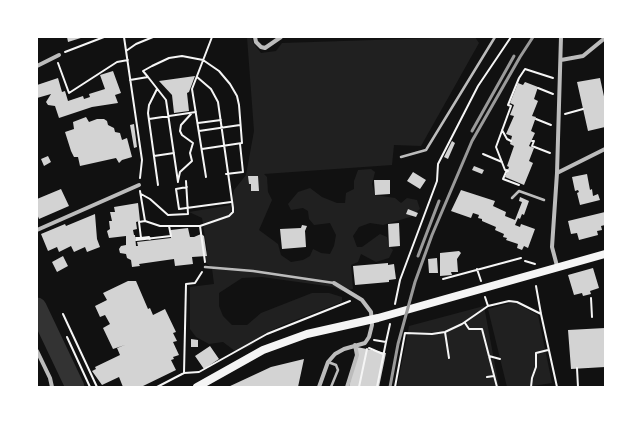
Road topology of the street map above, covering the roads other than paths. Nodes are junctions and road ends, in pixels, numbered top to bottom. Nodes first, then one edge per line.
1 (255, 37) edge
2 (281, 37) edge
3 (495, 37) edge
4 (561, 37) edge
5 (605, 38) edge
6 (57, 56) road end
7 (561, 60) junction
8 (37, 66) edge
9 (605, 149) edge
10 (402, 157) dead end
11 (557, 173) junction
12 (139, 184) road end
13 (512, 198) dead end
14 (544, 200) dead end
15 (37, 230) edge
16 (605, 254) edge
17 (557, 266) junction
18 (205, 267) road end
19 (334, 283) joint
20 (355, 345) junction
21 (37, 351) edge
22 (328, 362) junction
23 (52, 387) edge
24 (196, 387) edge
25 (319, 387) edge
26 (331, 387) edge
27 (347, 387) edge

1 - 2 street
3 - 10 lane
4 - 7 street
5 - 7 street
6 - 8 street
7 - 11 street
9 - 11 street
11 - 17 street
12 - 15 street
13 - 14 lane
16 - 17 main road
17 - 24 main road
18 - 19 lane
19 - 20 street
20 - 22 street
20 - 27 street
21 - 23 street
22 - 25 street
22 - 26 lane

